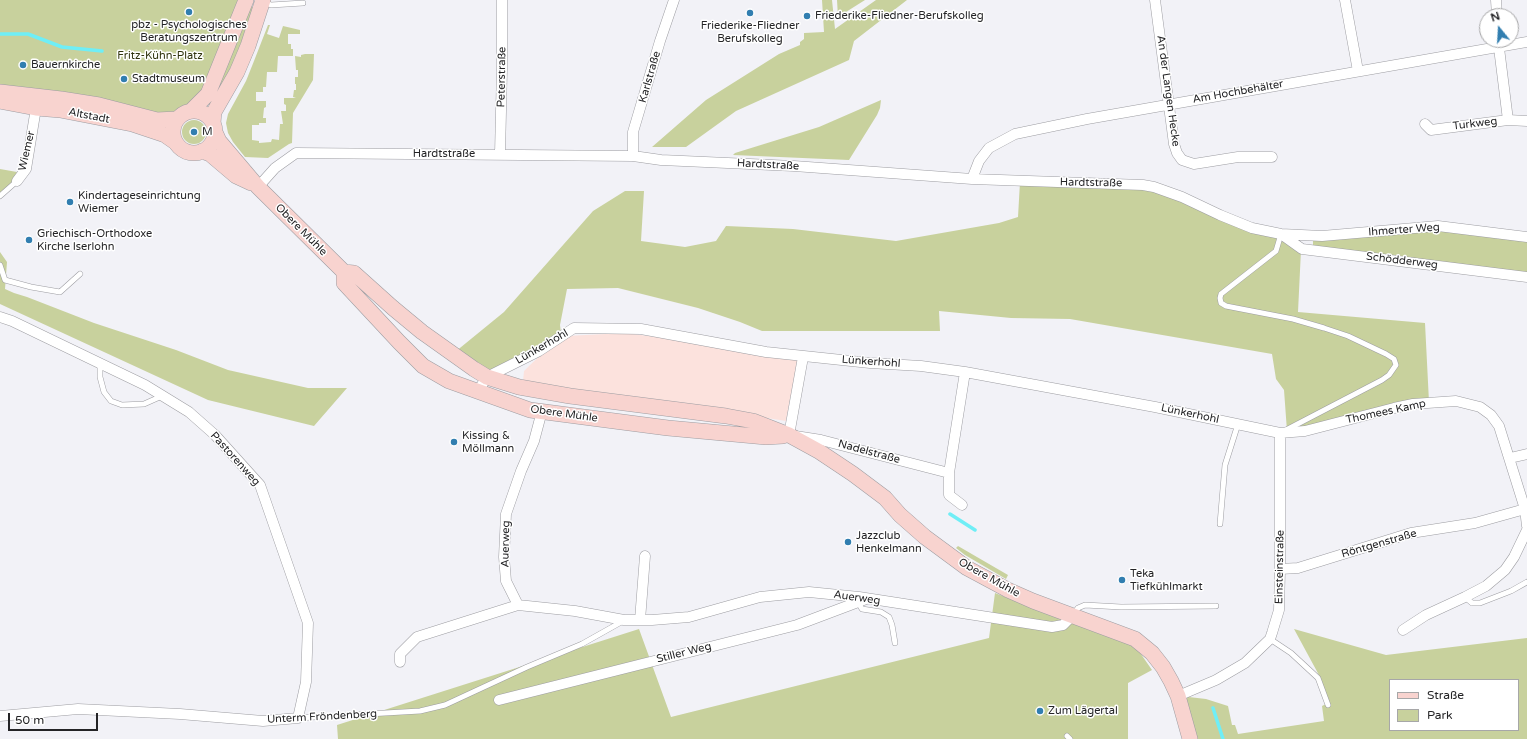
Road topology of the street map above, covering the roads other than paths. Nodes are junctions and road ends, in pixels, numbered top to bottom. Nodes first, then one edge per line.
1 (246, 0) edge
2 (263, 0) edge
3 (502, 0) edge
4 (674, 0) edge
5 (1155, 0) edge
6 (1345, 0) edge
7 (303, 3) dead end
8 (1479, 47) edge
9 (1500, 48) edge
10 (1358, 71) junction
11 (0, 92) edge
12 (0, 101) edge
13 (37, 102) junction
14 (1169, 104) junction
15 (191, 111) junction
16 (177, 119) junction
17 (1508, 120) junction
18 (1527, 121) edge
19 (1425, 124) dead end
20 (214, 128) junction
21 (176, 142) junction
22 (202, 151) junction
23 (500, 154) junction
24 (633, 156) junction
25 (1272, 157) dead end
26 (972, 179) junction
27 (17, 181) joint
28 (258, 187) junction
29 (0, 196) edge
30 (1281, 234) junction
31 (1527, 237) edge
32 (0, 265) edge
33 (344, 272) junction
34 (80, 274) dead end
35 (1527, 277) edge
36 (0, 317) edge
37 (803, 357) junction
38 (100, 363) junction
39 (965, 372) junction
40 (487, 377) junction
41 (478, 391) junction
42 (163, 396) junction
43 (542, 411) junction
44 (1238, 424) junction
45 (1280, 433) junction
46 (789, 435) junction
47 (1527, 454) edge
48 (1510, 458) junction
49 (949, 473) junction
50 (962, 504) dead end
51 (1525, 510) junction
52 (1220, 524) dead end
53 (1527, 526) edge
54 (1527, 530) edge
55 (645, 556) dead end
56 (1280, 570) junction
57 (1527, 582) edge
58 (1465, 597) junction
59 (862, 601) junction
60 (518, 605) junction
61 (1216, 606) dead end
62 (1072, 616) junction
63 (624, 620) junction
64 (640, 620) junction
65 (1403, 630) dead end
66 (1270, 639) junction
67 (895, 643) dead end
68 (400, 662) dead end
69 (1178, 696) junction
70 (499, 700) dead end
71 (1328, 705) dead end
72 (0, 716) edge
73 (298, 718) junction
74 (1190, 739) edge

1 - 15 main road
2 - 7 lane
2 - 20 main road
3 - 23 street, Peterstraße
4 - 24 street, Karlstraße
5 - 14 street, An der Langen Hecke
6 - 10 street
8 - 10 street, Am Hochbehälter
9 - 17 street
10 - 14 street, Am Hochbehälter
11 - 13 main road, Altstadt
12 - 13 main road, Altstadt
13 - 16 main road, Altstadt
13 - 21 main road, Altstadt
13 - 27 street, Wiemer
14 - 25 street, An der Langen Hecke
14 - 26 street, Am Hochbehälter
15 - 16 main road
15 - 20 main road
16 - 21 main road
17 - 18 street, Turkweg
17 - 19 street, Turkweg
20 - 22 main road
20 - 28 main road, Obere Mühle
21 - 22 main road
22 - 28 main road, Obere Mühle
23 - 24 street, Hardtstraße
23 - 28 street, Hardtstraße
24 - 26 street, Hardtstraße
26 - 30 street, Hardtstraße
27 - 29 lane, Wiemer
28 - 33 main road, Obere Mühle
30 - 31 street, Ihmerter Weg
30 - 35 street, Schödderweg
30 - 45 lane
32 - 34 lane
33 - 40 main road, Obere Mühle
33 - 41 main road, Obere Mühle
36 - 38 street, Pastorenweg
37 - 39 street, Lünkerhohl
37 - 40 street, Lünkerhohl
37 - 46 street
38 - 42 street, Pastorenweg
38 - 42 lane
39 - 44 street, Lünkerhohl
39 - 49 street
40 - 41 street
40 - 46 main road, Obere Mühle
41 - 43 main road, Obere Mühle
42 - 73 street, Pastorenweg
43 - 46 main road, Obere Mühle
43 - 60 street, Auerweg
44 - 45 street, Lünkerhohl
44 - 52 lane
45 - 48 street, Thomees Kamp
45 - 56 street, Einsteinstraße
46 - 49 street, Nadelstraße
46 - 62 main road, Obere Mühle
47 - 48 street
48 - 51 street, Thomees Kamp
49 - 50 street
51 - 53 street, Thomees Kamp
51 - 56 street, Röntgenstraße
54 - 58 street
55 - 64 street
56 - 66 street, Einsteinstraße
57 - 58 lane
58 - 65 street
59 - 62 street, Auerweg
59 - 64 street, Auerweg
59 - 67 lane
59 - 70 street, Stiller Weg
60 - 63 street, Auerweg
60 - 68 street
61 - 62 lane
62 - 69 main road, Obere Mühle
63 - 64 street, Auerweg
63 - 73 lane, Unterm Fröndenberg
66 - 69 street, Einsteinstraße
66 - 71 lane
69 - 74 main road, Obere Mühle
72 - 73 street, Unterm Fröndenberg

